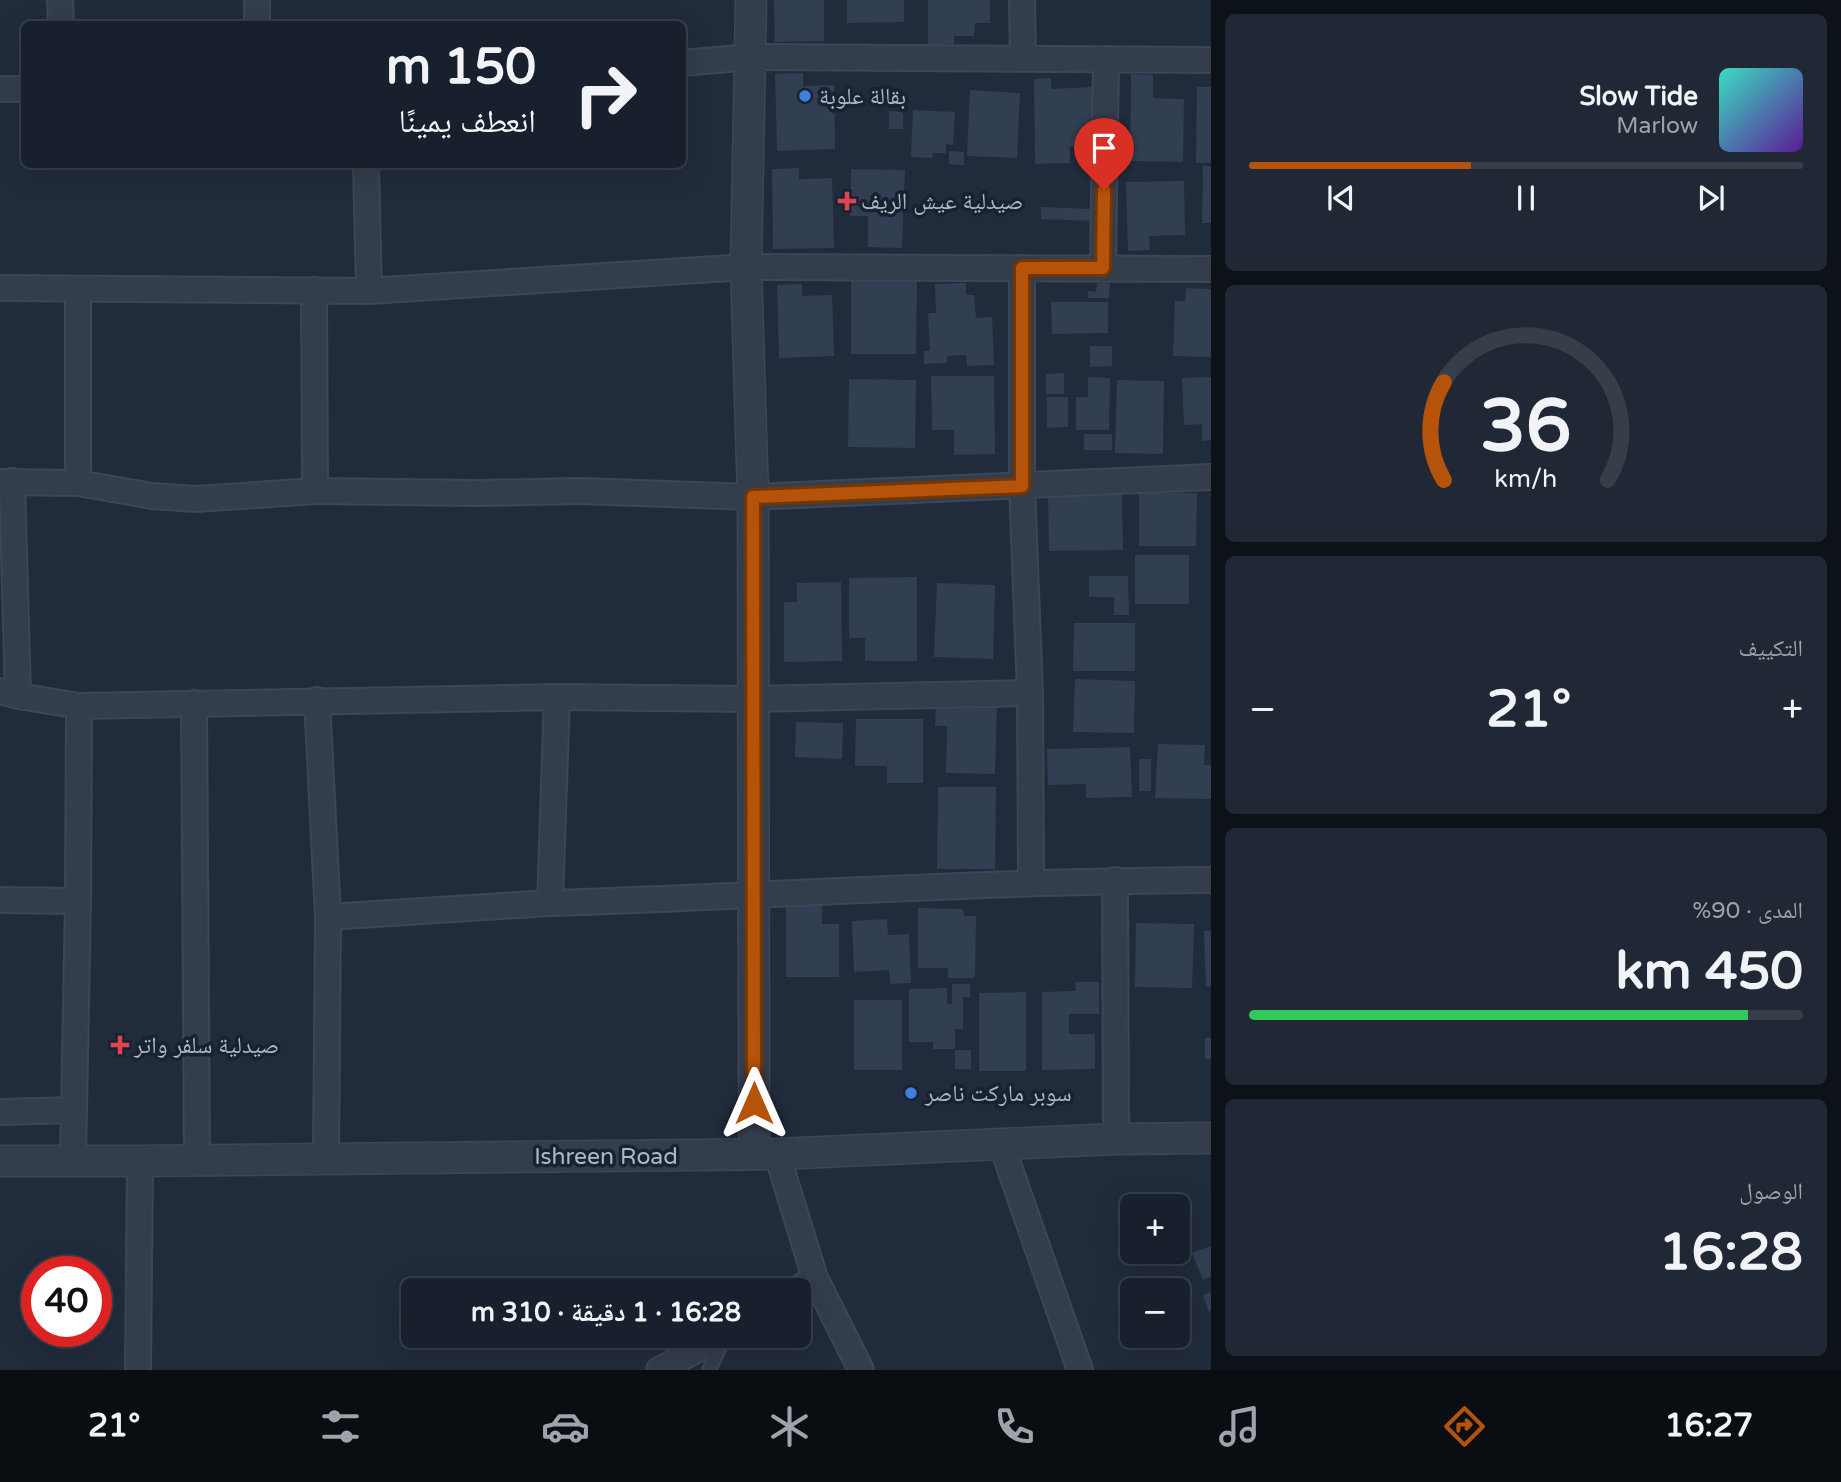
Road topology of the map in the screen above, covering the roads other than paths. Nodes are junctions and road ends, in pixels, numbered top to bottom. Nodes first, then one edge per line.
1 (61, 0) edge
2 (257, 0) edge
3 (751, 0) edge
4 (1022, 0) edge
5 (61, 21) edge
6 (257, 21) edge
7 (751, 57) junction
8 (1023, 58) junction
9 (1106, 59) junction
10 (1211, 60) edge
11 (686, 62) edge
12 (0, 89) edge
13 (21, 89) edge
14 (366, 168) edge
15 (746, 267) junction
16 (1022, 268) junction
17 (1103, 268) junction
18 (1211, 268) edge
19 (0, 288) edge
20 (78, 289) junction
21 (314, 290) junction
22 (369, 291) junction
23 (1211, 477) edge
24 (6, 482) edge
25 (78, 483) junction
26 (1022, 486) junction
27 (315, 491) junction
28 (753, 497) junction
29 (1030, 693) junction
30 (9, 694) edge
31 (557, 697) junction
32 (754, 699) junction
33 (317, 700) junction
34 (194, 703) junction
35 (79, 706) junction
36 (1115, 880) junction
37 (1211, 880) edge
38 (1031, 882) junction
39 (753, 896) junction
40 (0, 901) edge
41 (78, 901) junction
42 (550, 903) junction
43 (328, 917) junction
44 (74, 1110) junction
45 (0, 1112) edge
46 (1211, 1138) edge
47 (1116, 1139) junction
48 (1002, 1146) junction
49 (766, 1154) junction
50 (326, 1158) junction
51 (197, 1160) junction
52 (0, 1161) edge
53 (73, 1161) junction
54 (140, 1161) junction
55 (803, 1278) edge
56 (811, 1293) edge
57 (700, 1348) edge
58 (719, 1348) edge
59 (138, 1370) edge
60 (659, 1370) edge
61 (709, 1370) edge
62 (861, 1370) edge
63 (1080, 1370) edge

1 - 5 street
2 - 6 street
3 - 7 street
4 - 8 street
7 - 8 street
7 - 11 street
7 - 15 street
8 - 9 street
9 - 10 street
9 - 17 street
12 - 13 street
14 - 22 street
15 - 16 street
15 - 22 street
15 - 28 street
16 - 17 street
16 - 26 street
17 - 18 street
19 - 20 street
20 - 21 street
20 - 25 street
21 - 22 street
21 - 27 street
23 - 26 street
24 - 25 street
24 - 30 street
25 - 27 street
26 - 28 street
26 - 29 street
27 - 28 street
28 - 32 street
29 - 32 street
29 - 38 street
30 - 35 street
31 - 32 street
31 - 33 street
31 - 42 street
32 - 39 street
33 - 34 street
33 - 43 street
34 - 35 street
34 - 51 street
35 - 41 street
36 - 37 street
36 - 38 street
36 - 47 street
38 - 39 street
39 - 42 street
39 - 49 street
40 - 41 street
41 - 44 street
42 - 43 street
43 - 50 street
44 - 45 street
44 - 53 street
46 - 47 street, Ishreen Road
47 - 48 street, Ishreen Road
48 - 49 street, Ishreen Road
48 - 63 street
49 - 50 street, Ishreen Road
49 - 55 street
50 - 51 street, Ishreen Road
51 - 54 street, Ishreen Road
52 - 53 street, Ishreen Road
53 - 54 street, Ishreen Road
54 - 59 street
56 - 62 street
57 - 60 street
58 - 61 lane

